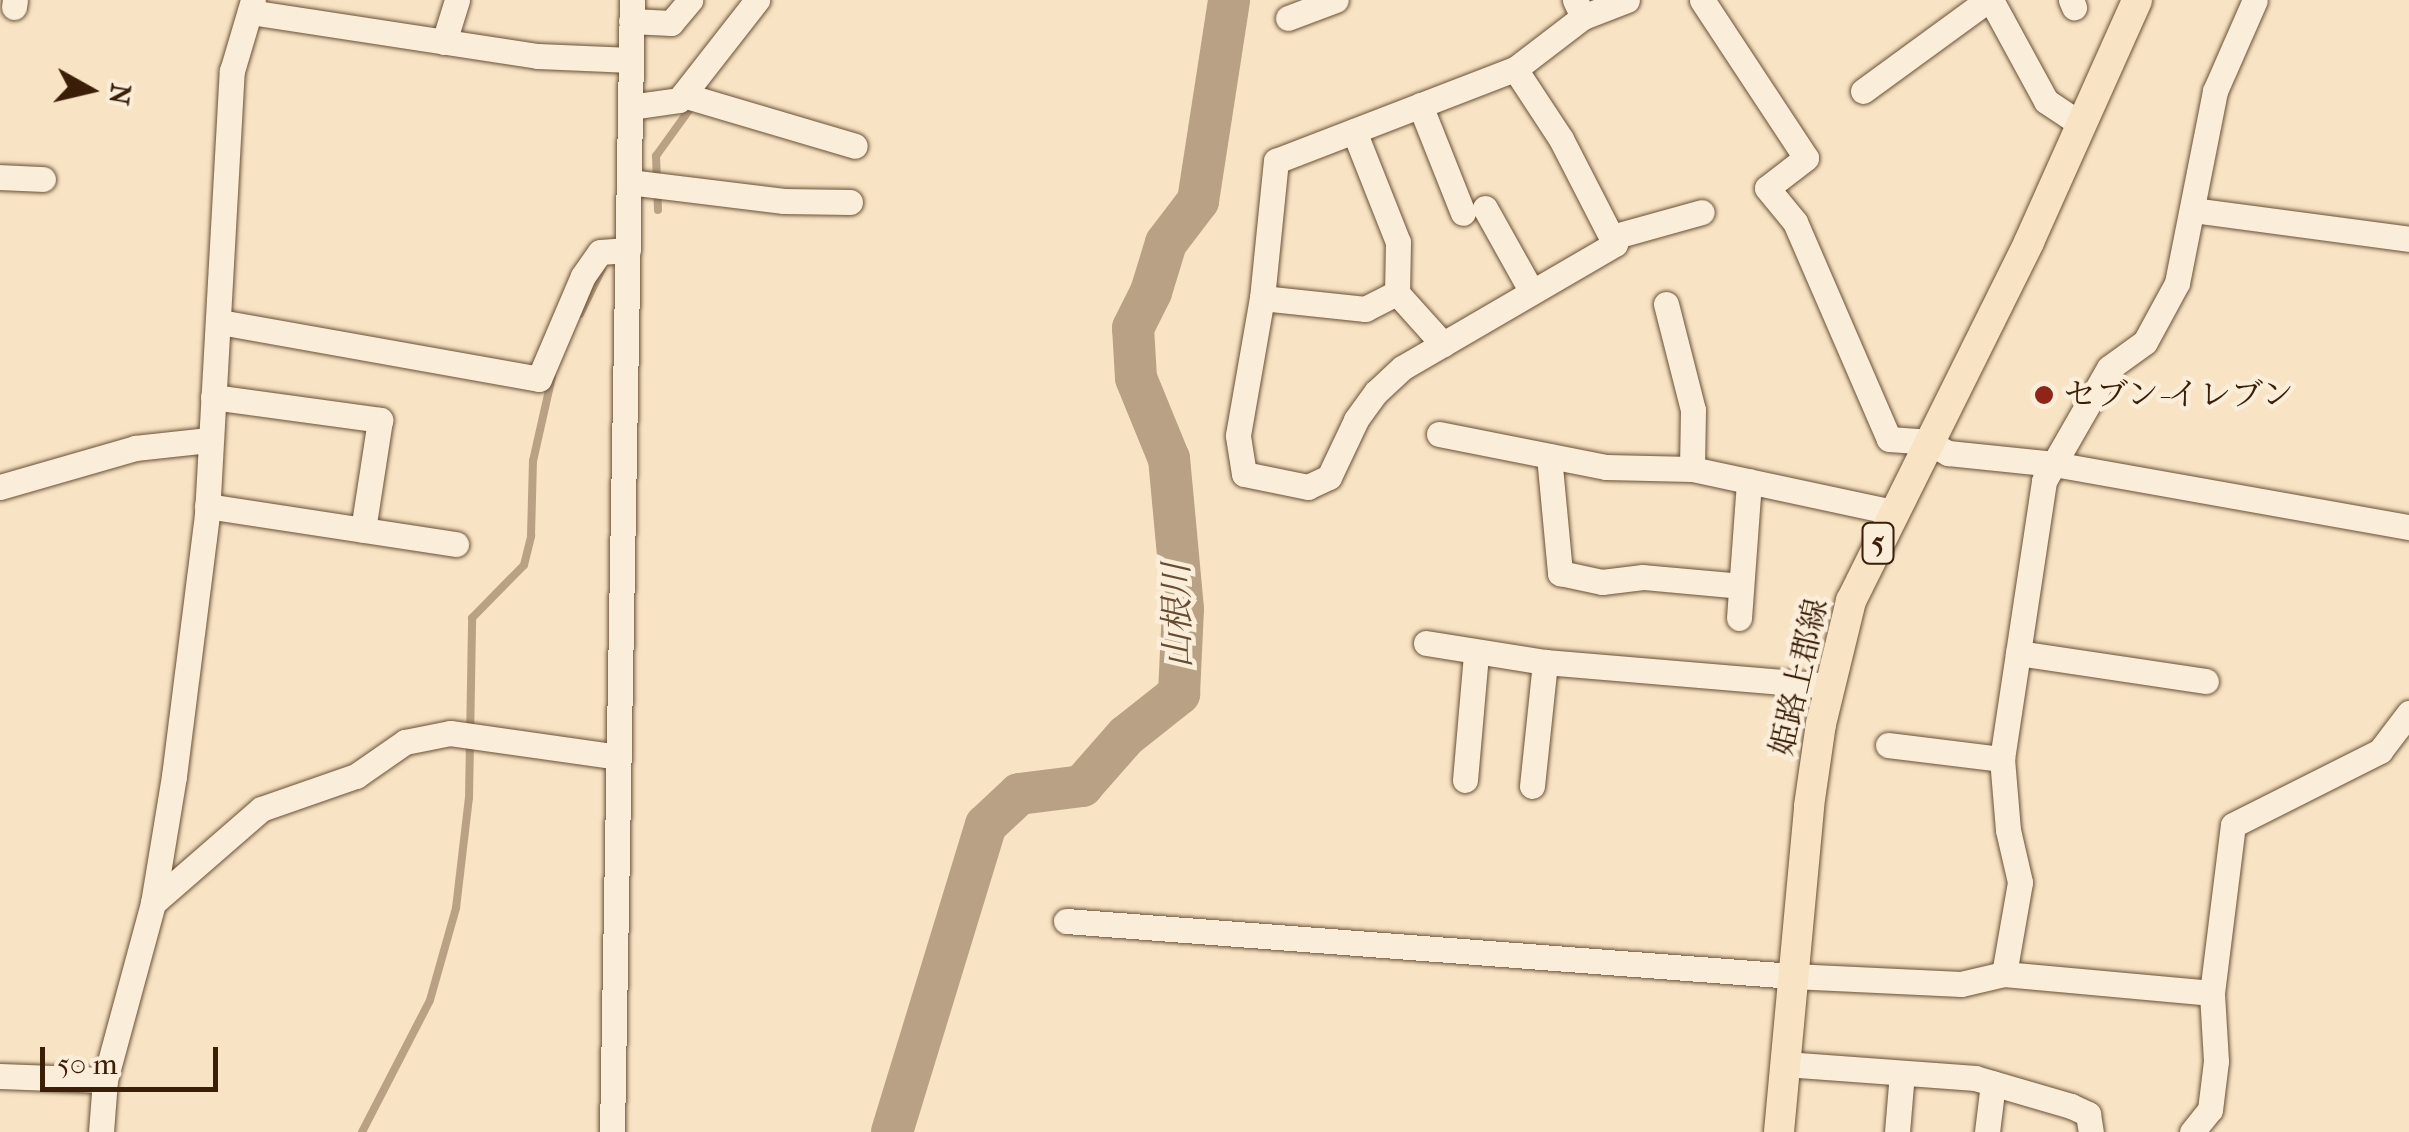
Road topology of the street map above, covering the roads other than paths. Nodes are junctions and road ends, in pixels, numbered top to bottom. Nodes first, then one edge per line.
1 (457, 0) edge
2 (690, 0) edge
3 (757, 0) edge
4 (1336, 0) edge
5 (1627, 0) edge
6 (1702, 0) edge
7 (1990, 0) edge
8 (2136, 0) edge
9 (2254, 0) edge
10 (252, 6) edge
11 (1579, 9) edge
12 (631, 10) edge
13 (1288, 18) dead end
14 (444, 42) junction
15 (631, 60) junction
16 (1515, 69) junction
17 (1862, 92) dead end
18 (682, 95) junction
19 (1420, 106) junction
20 (630, 107) junction
21 (2082, 125) junction
22 (1354, 131) junction
23 (855, 146) dead end
24 (0, 177) edge
25 (43, 179) dead end
26 (629, 182) junction
27 (850, 202) dead end
28 (2193, 210) junction
29 (1702, 212) dead end
30 (1612, 237) junction
31 (2409, 239) edge
32 (628, 250) junction
33 (1532, 292) junction
34 (1397, 293) junction
35 (1262, 298) junction
36 (1666, 304) dead end
37 (220, 322) junction
38 (1443, 344) junction
39 (213, 397) junction
40 (1439, 434) dead end
41 (209, 440) junction
42 (1928, 442) junction
43 (1549, 456) junction
44 (2054, 464) junction
45 (1692, 469) junction
46 (1749, 481) junction
47 (0, 486) edge
48 (207, 506) junction
49 (1893, 512) junction
50 (2409, 527) edge
51 (363, 530) junction
52 (456, 544) dead end
53 (1742, 586) junction
54 (1739, 618) dead end
55 (1426, 644) dead end
56 (2018, 653) junction
57 (1476, 654) junction
58 (1545, 662) junction
59 (2206, 681) dead end
60 (1830, 686) junction
61 (2409, 712) edge
62 (1888, 745) dead end
63 (618, 757) junction
64 (2002, 759) junction
65 (1465, 780) dead end
66 (1532, 786) dead end
67 (153, 902) junction
68 (1066, 921) dead end
69 (2004, 974) junction
70 (1792, 976) junction
71 (2212, 993) junction
72 (1785, 1064) junction
73 (1902, 1072) junction
74 (0, 1076) edge
75 (105, 1080) junction
76 (1993, 1083) junction
77 (101, 1132) edge
78 (612, 1132) edge
79 (1780, 1132) edge
80 (1897, 1132) edge
81 (1987, 1132) edge
82 (2091, 1132) edge
83 (2192, 1132) edge

1 - 14 street
2 - 12 street
3 - 18 street
4 - 13 street
5 - 11 street
6 - 42 street
7 - 17 street
7 - 21 street
8 - 21 main road, 姫路上郡線 / 5
9 - 28 street
10 - 14 street
10 - 37 street
11 - 16 street
12 - 15 street
14 - 15 street
15 - 20 street
16 - 19 street
16 - 30 street
18 - 20 street
18 - 23 street
19 - 22 street
19 - 33 street
20 - 26 street
21 - 42 main road, 姫路上郡線 / 5
22 - 34 street
22 - 35 street
24 - 25 street
26 - 27 street
26 - 32 street
28 - 31 street
28 - 44 street
29 - 30 street
30 - 33 street
32 - 37 street
32 - 63 street
33 - 38 street
34 - 35 street
34 - 38 street
35 - 38 street
36 - 45 street
37 - 39 street
39 - 41 street
39 - 51 street
40 - 43 street
41 - 47 street
41 - 48 street
42 - 44 street
42 - 49 main road, 姫路上郡線 / 5
43 - 45 street
43 - 53 street
44 - 50 street
44 - 56 street
45 - 46 street
46 - 49 street
46 - 53 street
48 - 51 street
48 - 67 street
49 - 60 main road, 姫路上郡線 / 5
51 - 52 street
53 - 54 street
55 - 57 street
56 - 59 street
56 - 64 street
57 - 58 street
57 - 65 street
58 - 60 street
58 - 66 street
60 - 70 main road, 姫路上郡線 / 5
61 - 71 street
62 - 64 street
63 - 67 street
63 - 78 street
64 - 69 street
67 - 75 street
68 - 70 street
69 - 70 street
69 - 71 street
70 - 72 main road, 姫路上郡線 / 5
71 - 83 street
72 - 73 street
72 - 79 main road, 姫路上郡線 / 5
73 - 76 street
73 - 80 street
74 - 75 street
75 - 77 street
76 - 81 street
76 - 82 street

